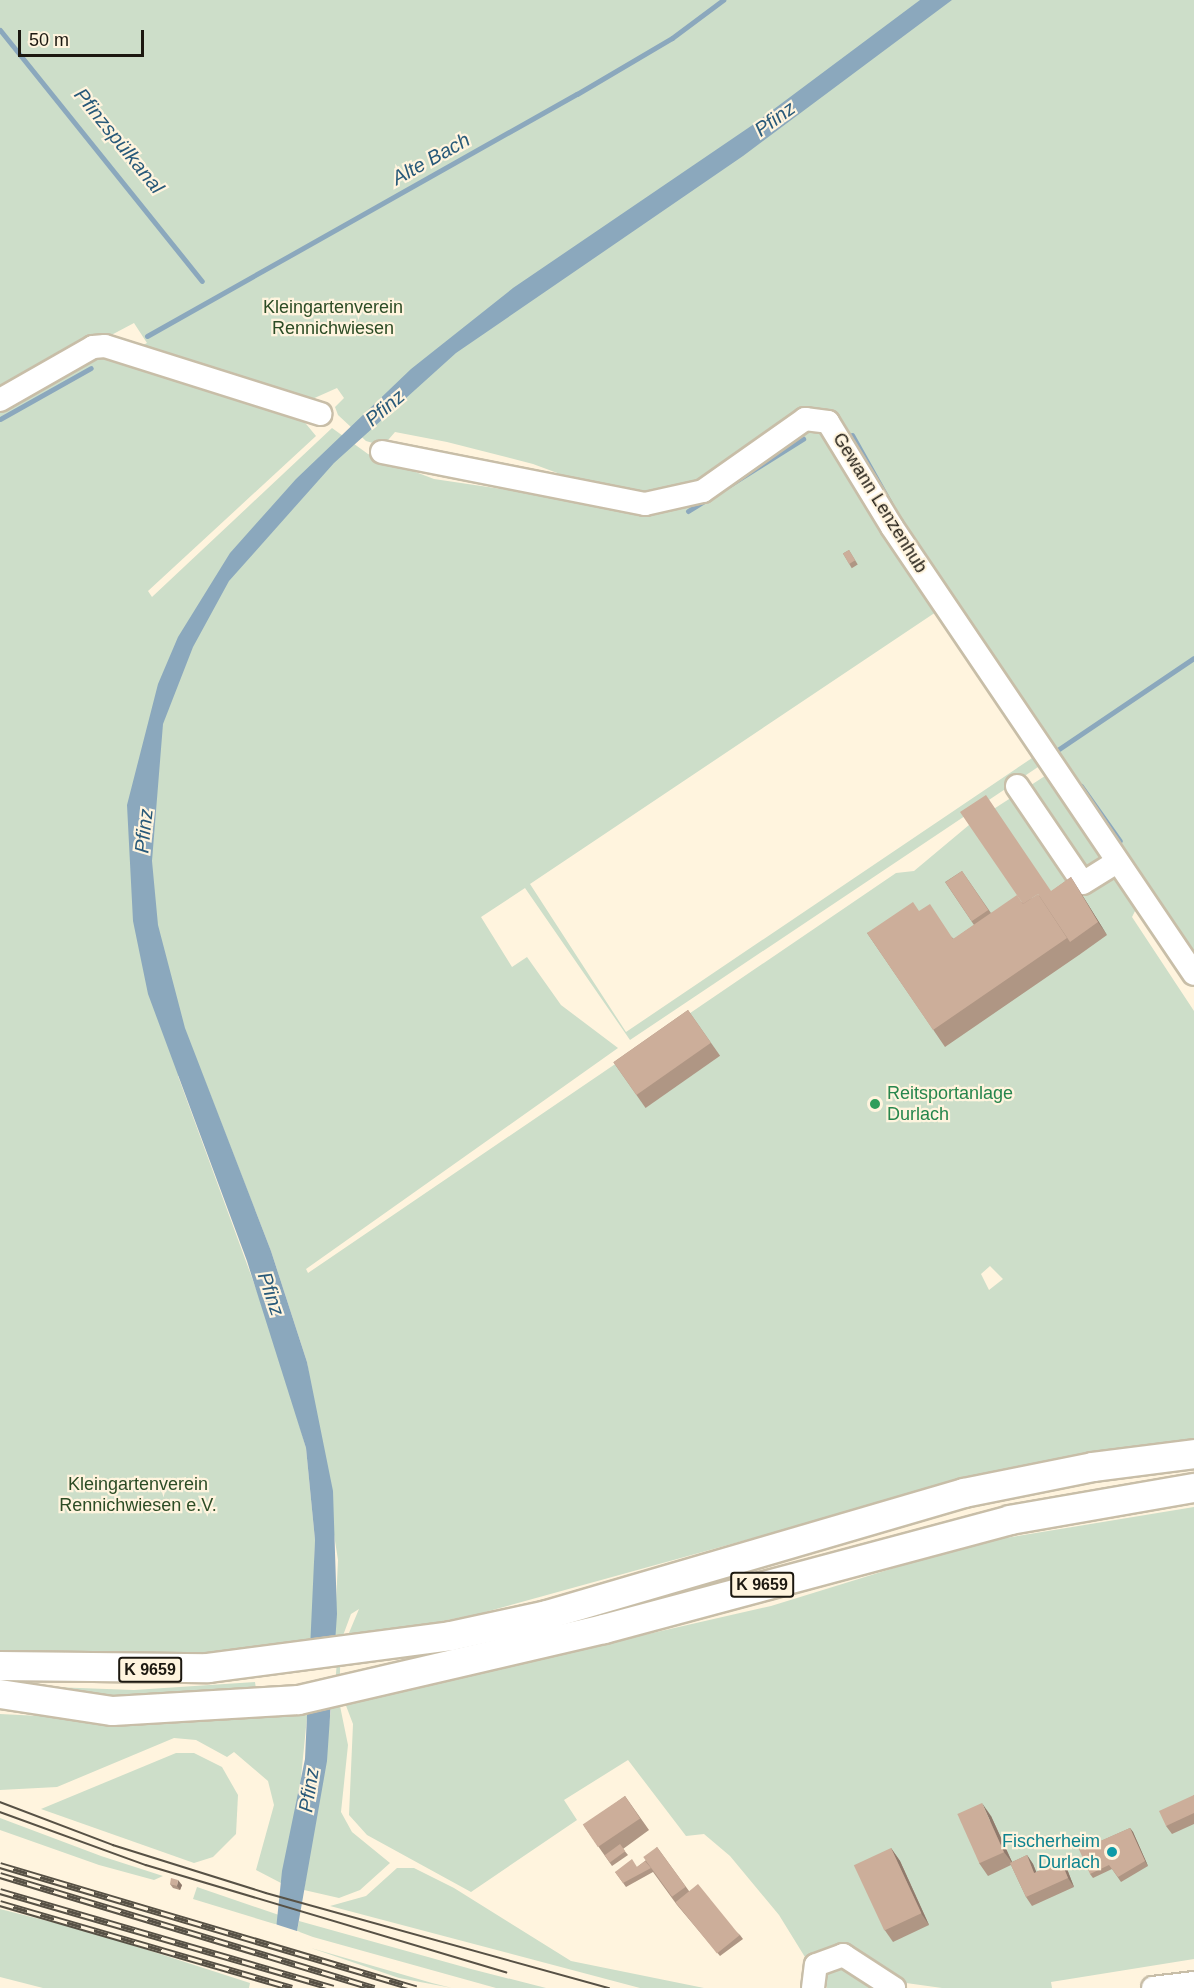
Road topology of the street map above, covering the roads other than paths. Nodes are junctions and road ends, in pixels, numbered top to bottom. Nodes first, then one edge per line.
1 (0, 400) edge
2 (321, 414) dead end
3 (382, 452) dead end
4 (1017, 786) dead end
5 (1116, 861) junction
6 (1194, 974) edge
7 (1194, 1454) edge
8 (1194, 1488) edge
9 (257, 1664) junction
10 (0, 1666) edge
11 (0, 1695) edge
12 (235, 1705) junction
13 (1194, 1983) edge
14 (813, 1988) edge
15 (894, 1988) edge
16 (1153, 1988) edge

1 - 2 street
3 - 5 street, Gewann Lenzenhub
4 - 5 street
5 - 6 street, Gewann Lenzenhub
7 - 9 main road, K 9659
8 - 12 main road, K 9659
9 - 10 main road, K 9659
9 - 12 main road
11 - 12 main road, K 9659
13 - 16 street
14 - 15 street

